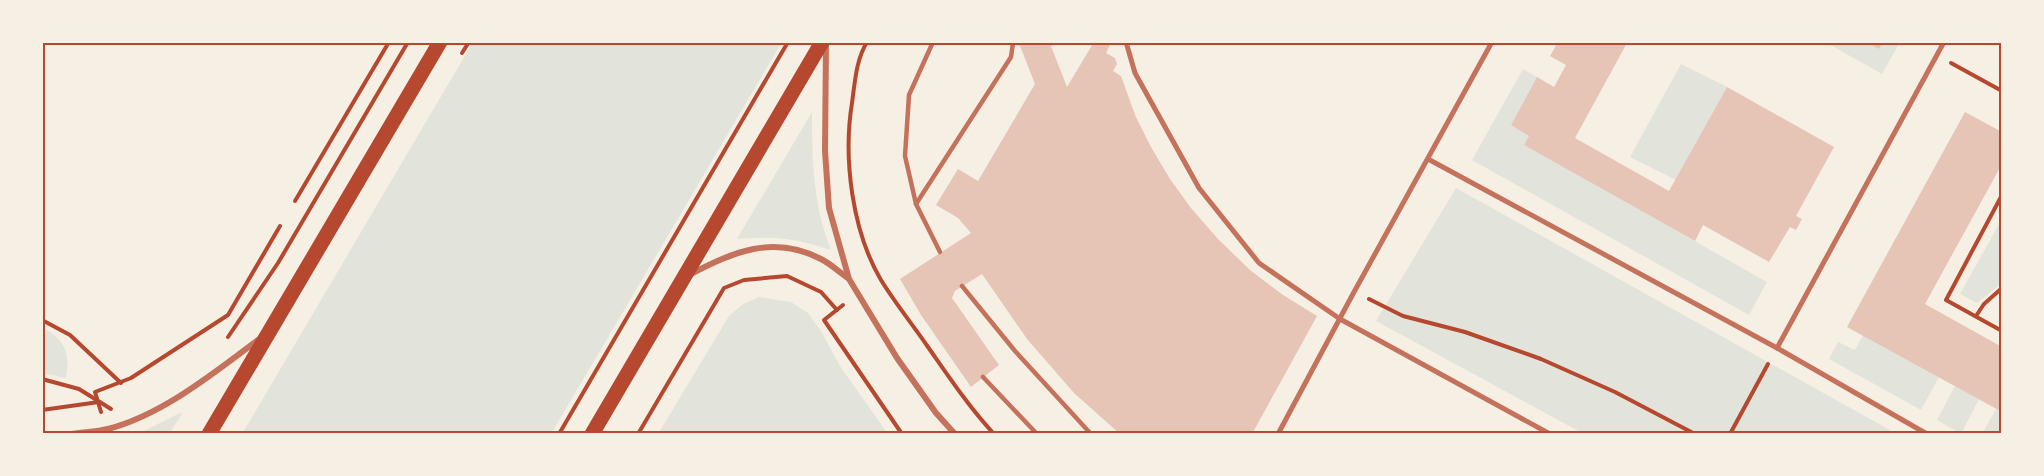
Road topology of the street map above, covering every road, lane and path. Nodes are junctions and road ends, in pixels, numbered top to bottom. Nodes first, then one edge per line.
1 (389, 42) edge
2 (408, 42) edge
3 (440, 42) edge
4 (788, 42) edge
5 (824, 42) edge
6 (867, 42) edge
7 (933, 42) edge
8 (1126, 42) edge
9 (1492, 42) edge
10 (1944, 42) edge
11 (1013, 43) edge
12 (1937, 55) junction
13 (2002, 91) edge
14 (1428, 159) junction
15 (2002, 195) edge
16 (295, 201) dead end
17 (916, 204) junction
18 (280, 226) dead end
19 (940, 252) dead end
20 (683, 278) junction
21 (849, 279) junction
22 (881, 279) junction
23 (962, 286) dead end
24 (2002, 288) edge
25 (1354, 292) junction
26 (858, 295) junction
27 (837, 310) junction
28 (1976, 316) junction
29 (1340, 319) junction
30 (42, 320) edge
31 (271, 330) junction
32 (2002, 331) edge
33 (222, 344) dead end
34 (1777, 348) junction
35 (983, 377) dead end
36 (42, 379) edge
37 (121, 383) junction
38 (98, 401) junction
39 (42, 410) edge
40 (120, 425) junction
41 (105, 429) junction
42 (71, 434) edge
43 (209, 434) edge
44 (559, 434) edge
45 (592, 434) edge
46 (638, 434) edge
47 (902, 434) edge
48 (955, 434) edge
49 (994, 434) edge
50 (1037, 434) edge
51 (1091, 434) edge
52 (1278, 434) edge
53 (1550, 434) edge
54 (1695, 434) edge
55 (1730, 434) edge
56 (1927, 434) edge

1 - 16 path
2 - 33 path
3 - 31 main road
4 - 44 path
5 - 20 main road
5 - 21 street
6 - 22 path
7 - 17 lane
8 - 29 street
9 - 14 street
10 - 12 street
11 - 17 lane
12 - 13 path
12 - 34 street
14 - 25 street
14 - 34 street
15 - 28 path
17 - 19 lane
18 - 37 path
20 - 21 street
20 - 45 main road
21 - 26 street
22 - 26 path
22 - 49 path
23 - 51 lane
24 - 28 path
25 - 29 street
25 - 54 path
26 - 27 path
26 - 48 street
27 - 46 path
27 - 47 path
28 - 32 path
29 - 52 street
29 - 53 street
30 - 37 path
31 - 40 street
31 - 43 main road
34 - 55 path
34 - 56 street
35 - 50 lane
36 - 38 path
37 - 38 path
38 - 39 path
38 - 40 path
38 - 41 path
40 - 41 street
41 - 42 street

